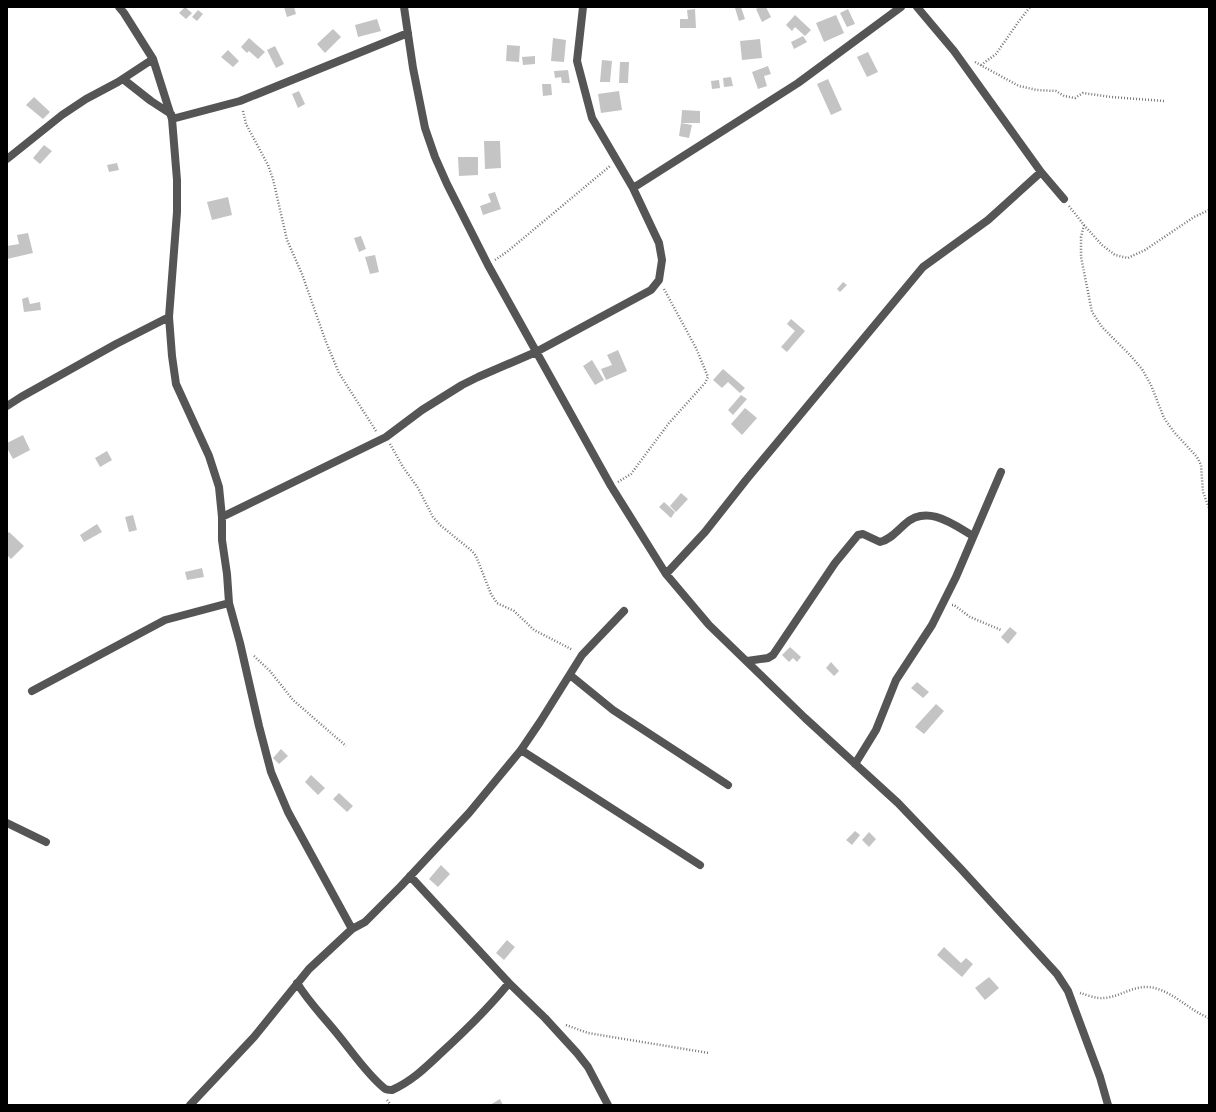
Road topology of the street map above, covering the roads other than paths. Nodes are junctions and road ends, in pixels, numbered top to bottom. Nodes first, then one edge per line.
1 (131, 7) edge
2 (404, 7) edge
3 (583, 7) edge
4 (901, 7) edge
5 (917, 7) edge
6 (122, 10) edge
7 (408, 33) junction
8 (153, 59) junction
9 (123, 79) junction
10 (171, 117) junction
11 (7, 159) edge
12 (1041, 172) junction
13 (632, 188) junction
14 (1064, 199) road end
15 (169, 317) junction
16 (536, 352) junction
17 (7, 406) edge
18 (1001, 472) dead end
19 (222, 517) junction
20 (973, 536) junction
21 (666, 574) junction
22 (229, 603) junction
23 (624, 611) dead end
24 (747, 661) junction
25 (570, 675) junction
26 (32, 690) dead end
27 (521, 750) junction
28 (856, 764) junction
29 (728, 785) dead end
30 (7, 823) edge
31 (46, 842) dead end
32 (700, 865) dead end
33 (410, 876) junction
34 (352, 929) junction
35 (298, 983) junction
36 (509, 983) junction
37 (190, 1105) edge
38 (608, 1105) edge
39 (1108, 1105) edge

1 - 6 street
2 - 7 street
3 - 13 street
4 - 13 street
5 - 12 street
6 - 8 street
7 - 10 street
7 - 16 street
8 - 9 street
8 - 10 street
9 - 10 street
9 - 11 street
10 - 15 street
12 - 14 street
12 - 21 street
13 - 16 street
15 - 17 street
15 - 19 street
16 - 19 street
16 - 21 street
18 - 20 street
19 - 22 street
20 - 24 street
20 - 28 street
21 - 24 street
22 - 26 street
22 - 34 street
23 - 25 street
24 - 28 street
25 - 27 street
25 - 29 street
27 - 32 street
27 - 33 street
28 - 39 street
30 - 31 street
33 - 34 street
33 - 36 street
34 - 35 street
35 - 36 street
35 - 37 street
36 - 38 street

